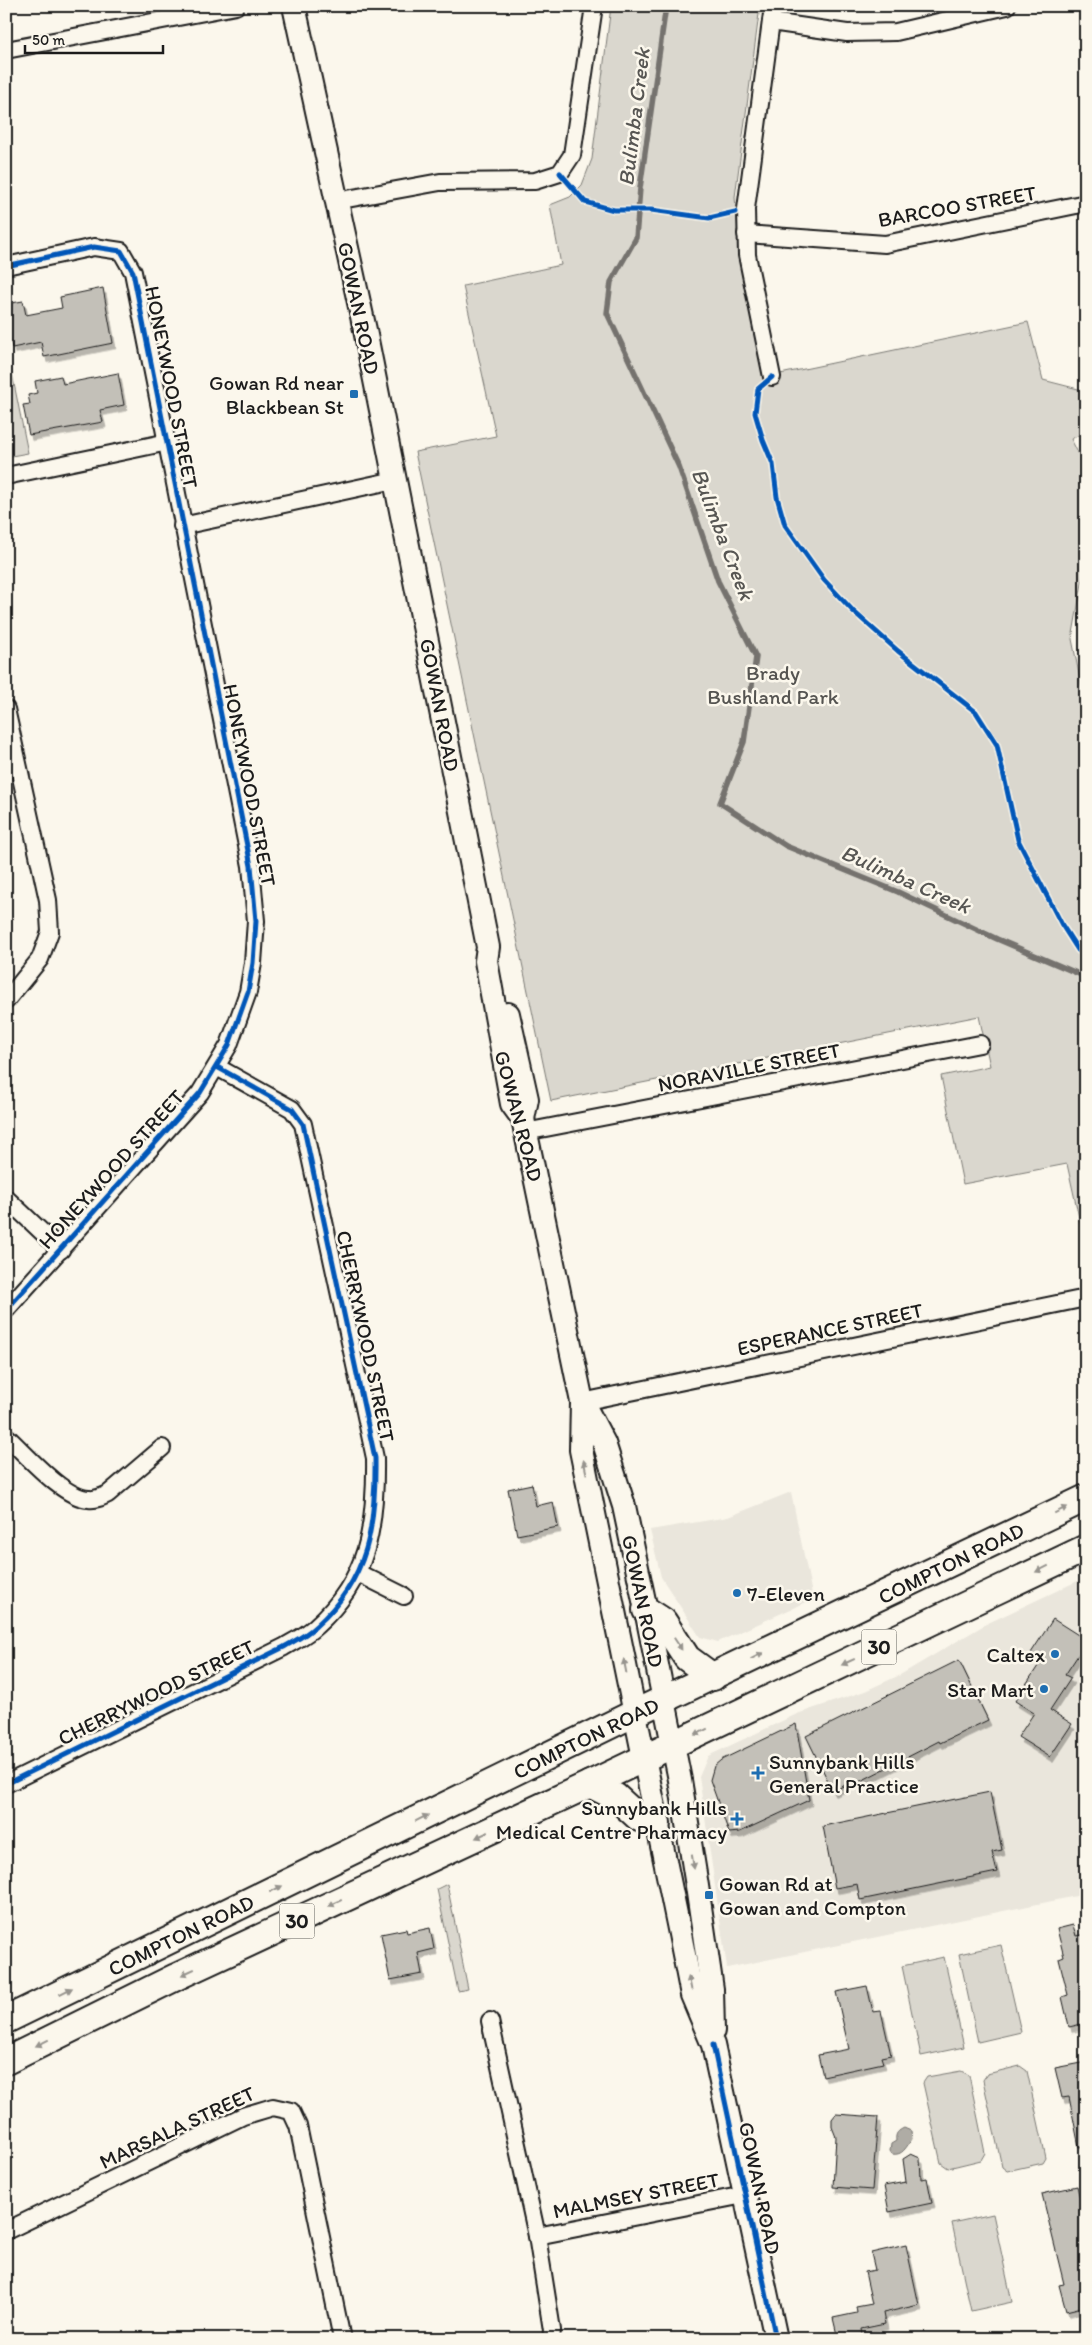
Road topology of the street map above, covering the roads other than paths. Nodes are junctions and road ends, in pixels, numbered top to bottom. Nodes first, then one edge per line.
1 (236, 6) edge
2 (294, 6) edge
3 (594, 6) edge
4 (1007, 6) edge
5 (772, 14) edge
6 (6, 50) edge
7 (336, 201) junction
8 (1086, 203) edge
9 (746, 234) junction
10 (6, 266) edge
11 (772, 376) dead end
12 (168, 442) junction
13 (6, 476) edge
14 (395, 480) junction
15 (182, 526) junction
16 (6, 709) edge
17 (7, 998) edge
18 (980, 1044) dead end
19 (218, 1067) junction
20 (524, 1125) junction
21 (6, 1198) edge
22 (62, 1250) junction
23 (1086, 1298) edge
24 (6, 1310) edge
25 (582, 1402) junction
26 (6, 1436) edge
27 (162, 1448) dead end
28 (1086, 1498) edge
29 (1086, 1548) edge
30 (358, 1573) junction
31 (404, 1596) dead end
32 (646, 1610) junction
33 (713, 1677) junction
34 (664, 1700) junction
35 (635, 1714) junction
36 (673, 1745) junction
37 (644, 1759) junction
38 (6, 1784) edge
39 (590, 1784) junction
40 (657, 1822) junction
41 (6, 2020) edge
42 (490, 2021) dead end
43 (713, 2045) junction
44 (6, 2061) edge
45 (744, 2195) junction
46 (6, 2231) edge
47 (536, 2236) junction
48 (342, 2339) edge
49 (552, 2339) edge
50 (776, 2339) edge

1 - 6 street
2 - 7 main road, GOWAN ROAD
3 - 7 street
4 - 5 street
5 - 9 street
7 - 14 main road, GOWAN ROAD
8 - 9 street, BARCOO STREET
9 - 11 street
10 - 12 street, HONEYWOOD STREET
12 - 13 street
12 - 15 street, HONEYWOOD STREET
14 - 15 street
14 - 20 main road, GOWAN ROAD
15 - 19 street, HONEYWOOD STREET
16 - 17 street
18 - 20 street, NORAVILLE STREET
19 - 22 street, HONEYWOOD STREET
19 - 30 street, CHERRYWOOD STREET
20 - 25 main road, GOWAN ROAD
21 - 22 street
22 - 24 street, HONEYWOOD STREET
23 - 25 street, ESPERANCE STREET
25 - 32 main road, GOWAN ROAD
35 -> 25 main road, GOWAN ROAD
26 - 27 street
33 -> 28 main road, COMPTON ROAD / 30
29 -> 36 main road, COMPTON ROAD / 30
30 - 31 street
30 - 38 street, CHERRYWOOD STREET
32 -> 33 main road
32 - 34 main road, GOWAN ROAD
33 - 34 main road, COMPTON ROAD / 30
34 - 35 main road, COMPTON ROAD / 30
34 - 36 main road, GOWAN ROAD
35 - 37 main road, GOWAN ROAD
41 -> 35 main road, COMPTON ROAD / 30
36 - 37 main road, COMPTON ROAD / 30
36 -> 43 main road, GOWAN ROAD
37 - 39 main road, COMPTON ROAD / 30
37 - 40 main road, GOWAN ROAD
39 - 40 main road
39 -> 44 main road, COMPTON ROAD / 30
43 -> 40 main road, GOWAN ROAD
42 - 47 street
43 - 45 main road, GOWAN ROAD
45 - 47 street, MALMSEY STREET
45 - 50 main road, GOWAN ROAD
46 - 48 street, MARSALA STREET
47 - 49 street

